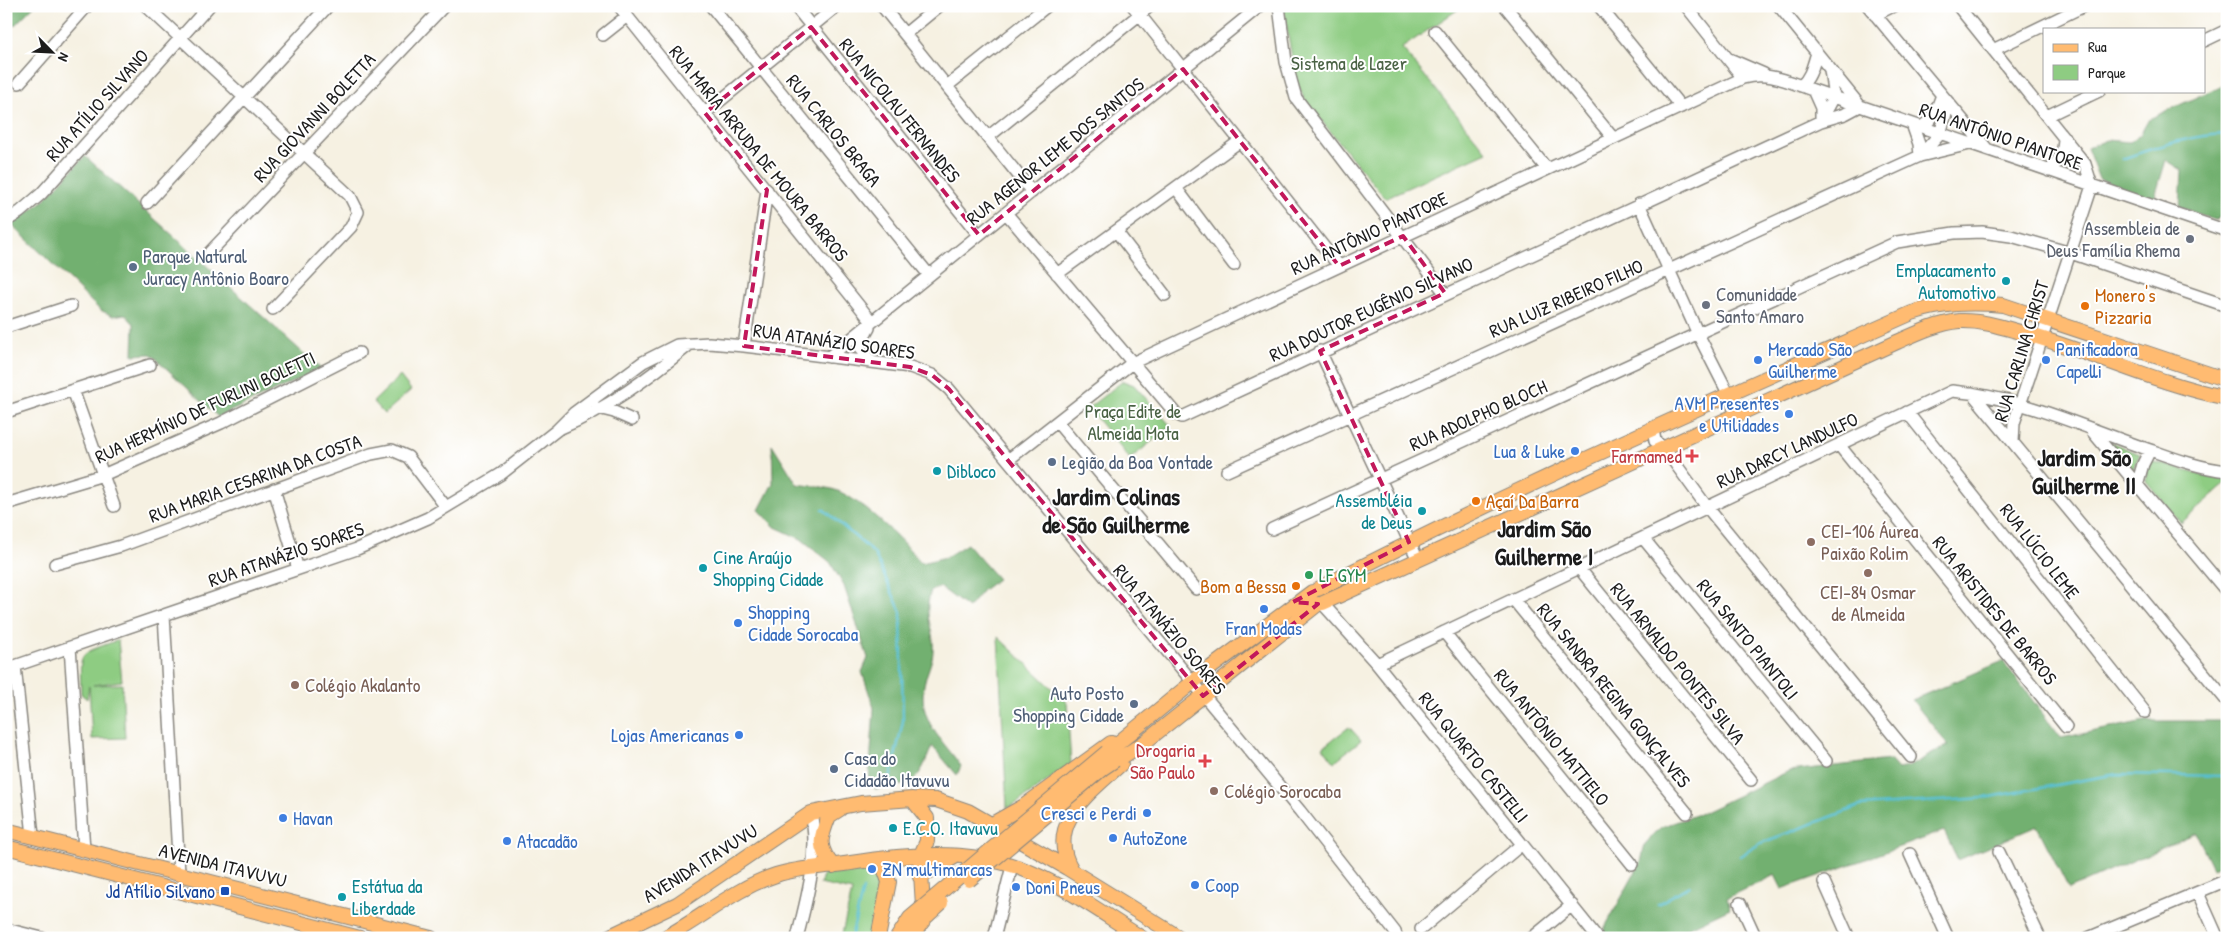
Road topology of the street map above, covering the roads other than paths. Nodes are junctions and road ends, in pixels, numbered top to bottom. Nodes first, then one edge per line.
1 (87, 6) edge
2 (146, 6) edge
3 (208, 6) edge
4 (328, 6) edge
5 (444, 6) edge
6 (619, 6) edge
7 (711, 6) edge
8 (795, 6) edge
9 (837, 6) edge
10 (882, 6) edge
11 (939, 6) edge
12 (1047, 6) edge
13 (1150, 6) edge
14 (1260, 6) edge
15 (1279, 6) edge
16 (1505, 6) edge
17 (1599, 6) edge
18 (1686, 6) edge
19 (1779, 6) edge
20 (1893, 6) edge
21 (1958, 6) edge
22 (2084, 6) edge
23 (1136, 10) edge
24 (1872, 11) edge
25 (627, 16) junction
26 (811, 27) junction
27 (2227, 30) edge
28 (1435, 31) dead end
29 (905, 34) junction
30 (603, 36) dead end
31 (180, 38) junction
32 (2206, 40) edge
33 (1993, 50) junction
34 (1817, 53) junction
35 (1727, 58) junction
36 (761, 68) junction
37 (1829, 68) junction
38 (1183, 69) junction
39 (1764, 74) junction
40 (1743, 78) junction
41 (19, 83) dead end
42 (947, 86) junction
43 (1800, 86) junction
44 (1813, 90) junction
45 (2097, 92) edge
46 (1834, 97) junction
47 (244, 98) junction
48 (1946, 99) junction
49 (1860, 106) junction
50 (1680, 107) junction
51 (705, 114) junction
52 (2047, 116) junction
53 (1821, 121) junction
54 (1916, 125) junction
55 (1940, 134) junction
56 (988, 137) junction
57 (2064, 137) junction
58 (1613, 138) junction
59 (1240, 141) junction
60 (1970, 144) junction
61 (1987, 150) junction
62 (304, 154) junction
63 (1920, 156) junction
64 (1547, 169) junction
65 (2049, 171) junction
66 (2092, 186) junction
67 (1176, 188) junction
68 (767, 190) junction
69 (1032, 192) junction
70 (147, 203) dead end
71 (1639, 204) junction
72 (1006, 213) junction
73 (6, 220) edge
74 (1116, 231) junction
75 (2227, 232) edge
76 (979, 235) junction
77 (1403, 236) junction
78 (210, 252) dead end
79 (2071, 253) junction
80 (1234, 265) dead end
81 (1339, 266) junction
82 (1669, 270) junction
83 (1057, 274) junction
84 (929, 275) junction
85 (1445, 293) junction
86 (1165, 295) dead end
87 (71, 306) dead end
88 (2227, 306) edge
89 (273, 309) dead end
90 (2050, 319) junction
91 (872, 322) junction
92 (6, 327) edge
93 (1698, 334) junction
94 (2044, 339) junction
95 (689, 345) junction
96 (744, 346) junction
97 (1320, 351) junction
98 (359, 353) dead end
99 (829, 357) junction
100 (871, 361) junction
101 (1132, 363) junction
102 (150, 365) dead end
103 (631, 371) junction
104 (2227, 380) edge
105 (73, 390) junction
106 (1972, 393) junction
107 (622, 394) junction
108 (1729, 395) junction
109 (2227, 398) edge
110 (2020, 404) junction
111 (598, 408) junction
112 (6, 412) edge
113 (1907, 412) junction
114 (1736, 414) junction
115 (1350, 415) junction
116 (632, 420) dead end
117 (1057, 422) junction
118 (1653, 429) junction
119 (557, 430) junction
120 (2092, 431) junction
121 (2013, 442) junction
122 (1839, 445) junction
123 (1664, 448) junction
124 (2150, 450) junction
125 (1008, 460) junction
126 (1227, 471) dead end
127 (2227, 471) edge
128 (103, 475) junction
129 (1379, 479) junction
130 (2137, 485) junction
131 (274, 490) junction
132 (6, 504) edge
133 (114, 506) dead end
134 (446, 507) junction
135 (1707, 507) junction
136 (1272, 529) dead end
137 (1643, 538) junction
138 (1409, 542) junction
139 (1418, 560) junction
140 (55, 564) dead end
141 (1578, 568) junction
142 (298, 569) junction
143 (1196, 589) dead end
144 (2227, 592) edge
145 (1319, 598) junction
146 (1513, 599) junction
147 (164, 615) junction
148 (1444, 632) junction
149 (70, 647) junction
150 (1377, 664) junction
151 (10, 668) edge
152 (1192, 682) junction
153 (1203, 696) junction
154 (2227, 701) edge
155 (2145, 712) dead end
156 (2066, 727) dead end
157 (1125, 737) junction
158 (1145, 742) junction
159 (1111, 756) junction
160 (1911, 757) dead end
161 (1826, 761) dead end
162 (1751, 780) dead end
163 (912, 800) junction
164 (845, 806) junction
165 (811, 813) junction
166 (1687, 813) dead end
167 (992, 824) junction
168 (6, 830) edge
169 (33, 836) junction
170 (927, 841) junction
171 (1022, 841) junction
172 (1522, 844) junction
173 (6, 847) edge
174 (84, 849) junction
175 (1999, 852) dead end
176 (1910, 854) dead end
177 (958, 855) junction
178 (975, 856) junction
179 (920, 857) junction
180 (51, 858) junction
181 (898, 858) junction
182 (871, 860) junction
183 (1632, 864) dead end
184 (833, 866) junction
185 (1012, 866) junction
186 (811, 868) junction
187 (1073, 871) junction
188 (179, 873) junction
189 (920, 877) junction
190 (2227, 880) edge
191 (1824, 882) dead end
192 (2198, 893) junction
193 (1740, 904) dead end
194 (1572, 905) junction
195 (352, 918) junction
196 (6, 929) edge
197 (1421, 929) dead end
198 (330, 934) edge
199 (1596, 936) dead end
200 (42, 938) edge
201 (360, 938) edge
202 (431, 938) edge
203 (606, 938) edge
204 (664, 938) edge
205 (797, 938) edge
206 (878, 938) edge
207 (898, 938) edge
208 (911, 938) edge
209 (994, 938) edge
210 (1142, 938) edge
211 (1180, 938) edge
212 (1397, 938) edge
213 (1532, 938) edge
214 (1756, 938) edge
215 (1848, 938) edge
216 (1948, 938) edge
217 (2040, 938) edge
218 (2088, 938) edge
219 (2218, 938) edge

1 - 41 street
2 - 31 street
3 - 31 street, RUA ATÍLIO SILVANO
4 - 47 street
5 - 62 street, RUA GIOVANNI BOLETTA
6 - 25 street, RUA MARIA ARRUDA DE MOURA BARROS
7 - 36 street, RUA CARLOS BRAGA
8 - 26 street, RUA NICOLAU FERNANDES
9 - 26 street
10 - 29 street
11 - 29 street
12 - 42 street
13 - 23 street
14 - 38 street, RUA AGENOR LEME DOS SANTOS
15 - 77 street
16 - 58 street
17 - 50 street
18 - 35 street
19 - 34 street
20 - 24 street
21 - 33 street
22 - 33 street
23 - 38 street
23 - 56 street
24 - 48 street
25 - 30 street
25 - 51 street, RUA MARIA ARRUDA DE MOURA BARROS
26 - 36 street
26 - 76 street, RUA NICOLAU FERNANDES
27 - 32 street
28 - 64 street
29 - 42 street
31 - 47 street
31 - 73 street, RUA ATÍLIO SILVANO
33 - 52 street
34 - 37 street
34 - 43 street
35 - 39 street, RUA ANTÔNIO PIANTORE
35 - 40 street
36 - 51 street
36 - 84 street, RUA CARLOS BRAGA
37 - 46 street
37 - 49 street
38 - 59 street
38 - 69 street, RUA AGENOR LEME DOS SANTOS
39 - 40 street, RUA ANTÔNIO PIANTORE
39 - 43 street, RUA ANTÔNIO PIANTORE
40 - 50 street, RUA ANTÔNIO PIANTORE
42 - 56 street
43 - 44 street, RUA ANTÔNIO PIANTORE
44 - 46 street, RUA ANTÔNIO PIANTORE
44 - 53 street
45 - 52 street
46 - 49 street, RUA ANTÔNIO PIANTORE
46 - 53 street
47 - 62 street
47 - 70 street
48 - 54 street
48 - 55 street
48 - 61 street
49 - 53 street, RUA DOUTOR EUGÊNIO SILVANO
49 - 54 street, RUA ANTÔNIO PIANTORE
50 - 58 street, RUA ANTÔNIO PIANTORE
51 - 68 street, RUA MARIA ARRUDA DE MOURA BARROS
52 - 57 street
53 - 71 street, RUA DOUTOR EUGÊNIO SILVANO
54 - 55 street, RUA ANTÔNIO PIANTORE
54 - 63 street
55 - 60 street, RUA ANTÔNIO PIANTORE
55 - 63 street, RUA LUIZ RIBEIRO FILHO
56 - 69 street
57 - 65 street
57 - 66 street
58 - 64 street, RUA ANTÔNIO PIANTORE
59 - 67 street
59 - 81 street
60 - 61 street, RUA ANTÔNIO PIANTORE
60 - 63 street, RUA LUIZ RIBEIRO FILHO
61 - 65 street, RUA ANTÔNIO PIANTORE
62 - 78 street, RUA GIOVANNI BOLETTA
62 - 89 street
63 - 82 street, RUA LUIZ RIBEIRO FILHO
64 - 77 street, RUA ANTÔNIO PIANTORE
65 - 66 street, RUA ANTÔNIO PIANTORE
66 - 75 street, RUA ANTÔNIO PIANTORE
66 - 79 street, RUA CARLINA CHRIST
67 - 74 street
67 - 80 street
68 - 91 street, RUA MARIA ARRUDA DE MOURA BARROS
68 - 96 street
69 - 72 street, RUA AGENOR LEME DOS SANTOS
71 - 82 street
71 - 85 street, RUA DOUTOR EUGÊNIO SILVANO
72 - 76 street, RUA AGENOR LEME DOS SANTOS
72 - 83 street, RUA DOUTOR EUGÊNIO SILVANO
74 - 83 street
74 - 86 street
76 - 84 street, RUA AGENOR LEME DOS SANTOS
77 - 81 street, RUA ANTÔNIO PIANTORE
77 - 85 street
79 - 88 street, RUA ADOLPHO BLOCH
79 - 90 street, RUA CARLINA CHRIST
79 - 93 street, RUA ADOLPHO BLOCH
81 - 101 street, RUA ANTÔNIO PIANTORE
82 - 93 street
82 - 115 street, RUA LUIZ RIBEIRO FILHO
83 - 101 street, RUA DOUTOR EUGÊNIO SILVANO
84 - 91 street, RUA AGENOR LEME DOS SANTOS
85 - 97 street, RUA DOUTOR EUGÊNIO SILVANO
87 - 92 street
90 - 94 street, RUA CARLINA CHRIST
90 - 104 main road
90 - 108 main road
91 - 99 street, RUA AGENOR LEME DOS SANTOS
91 - 100 street, RUA AGENOR LEME DOS SANTOS
93 - 108 street
93 - 129 street, RUA ADOLPHO BLOCH
94 - 109 main road
94 - 110 street, RUA CARLINA CHRIST
94 - 114 main road
95 - 96 street, RUA ATANÁZIO SOARES
95 - 103 street, RUA ATANÁZIO SOARES
95 - 107 street, RUA ATANÁZIO SOARES
96 - 99 street, RUA ATANÁZIO SOARES
97 - 101 street, RUA DOUTOR EUGÊNIO SILVANO
97 - 115 street
98 - 128 street, RUA HERMÍNIO DE FURLINI BOLETTI
99 - 100 street, RUA ATANÁZIO SOARES
100 - 125 street, RUA ATANÁZIO SOARES
101 - 117 street, RUA ANTÔNIO PIANTORE
102 - 105 street
103 - 107 street
103 - 119 street, RUA ATANÁZIO SOARES
105 - 112 street
105 - 128 street
106 - 110 street, RUA DARCY LANDULFO
106 - 113 street, RUA DARCY LANDULFO
106 - 121 street
107 - 111 street, RUA ATANÁZIO SOARES
108 - 114 street
108 - 118 main road
110 - 120 street, RUA DARCY LANDULFO
110 - 121 street, RUA CARLINA CHRIST
111 - 116 street
111 - 119 street, RUA ATANÁZIO SOARES
113 - 122 street, RUA DARCY LANDULFO
113 - 155 street, RUA LÚCIO LEME
114 - 123 main road
115 - 126 street, RUA LUIZ RIBEIRO FILHO
115 - 129 street
117 - 125 street, RUA ANTÔNIO PIANTORE
117 - 143 street
118 - 123 street
118 - 138 main road
119 - 134 street, RUA ATANÁZIO SOARES
120 - 124 street, RUA DARCY LANDULFO
120 - 130 street
121 - 154 street
122 - 135 street, RUA DARCY LANDULFO
122 - 156 street, RUA ARISTIDES DE BARROS
123 - 135 street
123 - 139 main road
124 - 127 street, RUA DARCY LANDULFO
124 - 130 street
125 - 152 street, RUA ATANÁZIO SOARES
128 - 132 street, RUA HERMÍNIO DE FURLINI BOLETTI
128 - 133 street
129 - 136 street, RUA ADOLPHO BLOCH
129 - 138 street
130 - 144 street
131 - 134 street, RUA MARIA CESARINA DA COSTA
131 - 140 street, RUA MARIA CESARINA DA COSTA
131 - 142 street
134 - 142 street, RUA ATANÁZIO SOARES
135 - 137 street, RUA DARCY LANDULFO
135 - 160 street
137 - 141 street, RUA DARCY LANDULFO
137 - 161 street, RUA SANTO PIANTOLI
138 - 139 street
138 - 145 main road
139 - 145 main road
141 - 146 street, RUA DARCY LANDULFO
141 - 162 street, RUA ARNALDO PONTES SILVA
142 - 147 street, RUA ATANÁZIO SOARES
145 - 150 street, RUA QUARTO CASTELLI
145 - 152 main road
145 - 153 main road
146 - 148 street, RUA DARCY LANDULFO
146 - 166 street, RUA SANDRA REGINA GONÇALVES
147 - 149 street, RUA ATANÁZIO SOARES
147 - 188 street
148 - 150 street, RUA DARCY LANDULFO
148 - 183 street, RUA ANTÔNIO MATTIELO
149 - 151 street, RUA ATANÁZIO SOARES
149 - 174 street
150 - 172 street, RUA QUARTO CASTELLI
151 - 169 street
152 - 153 street, RUA ATANÁZIO SOARES
152 - 157 main road
153 - 158 main road
153 - 212 street, RUA ATANÁZIO SOARES
157 - 159 main road
157 - 167 main road
158 - 159 main road
158 - 187 main road
159 - 171 main road
159 - 207 main road, bridge
159 - 208 main road, bridge
163 - 164 main road, AVENIDA ITAVUVU
163 - 167 main road, AVENIDA ITAVUVU
163 - 170 main road
164 - 165 main road, AVENIDA ITAVUVU
164 - 184 main road
165 - 186 street
165 - 203 main road, AVENIDA ITAVUVU
167 - 171 main road, AVENIDA ITAVUVU
168 - 169 main road, AVENIDA ITAVUVU
169 - 174 main road, AVENIDA ITAVUVU
170 - 179 main road
170 - 181 main road
171 - 178 main road
171 - 187 main road, AVENIDA ITAVUVU
172 - 194 street, RUA QUARTO CASTELLI
172 - 197 street
173 - 180 main road, AVENIDA ITAVUVU
174 - 180 main road
174 - 188 main road, AVENIDA ITAVUVU
175 - 217 street
176 - 216 street
177 - 178 main road
177 - 179 main road
177 - 189 main road
178 - 185 main road
179 - 181 main road
179 - 189 main road
180 - 198 main road, AVENIDA ITAVUVU
181 - 182 main road
182 - 184 main road
182 - 206 main road
184 - 186 main road
185 - 209 street
185 - 210 main road
186 - 204 main road
186 - 205 street
187 - 211 main road, AVENIDA ITAVUVU
188 - 195 main road, AVENIDA ITAVUVU
189 - 208 main road
190 - 192 street
191 - 215 street
192 - 218 street
192 - 219 street
193 - 214 street
194 - 199 street, RUA QUARTO CASTELLI
194 - 213 street
195 - 198 main road
195 - 202 main road, AVENIDA ITAVUVU
196 - 200 street
198 - 201 main road, AVENIDA ITAVUVU

